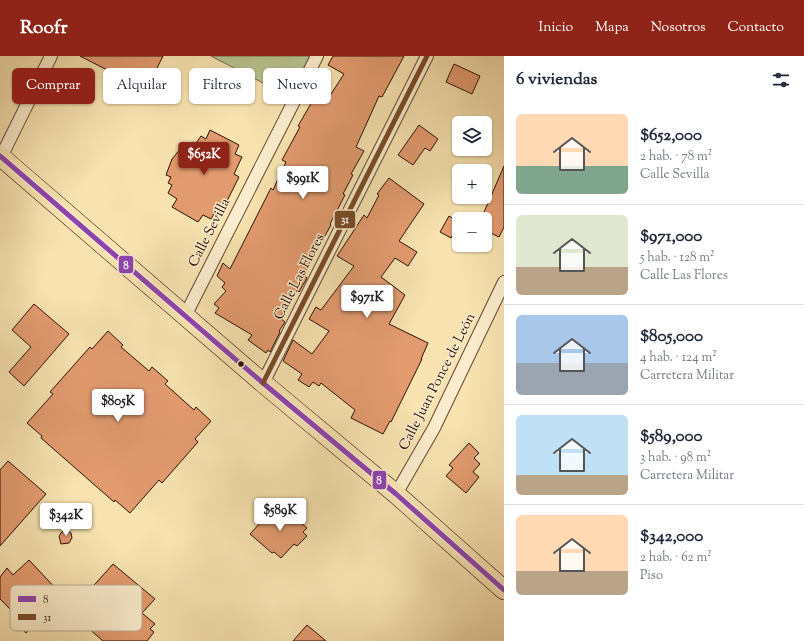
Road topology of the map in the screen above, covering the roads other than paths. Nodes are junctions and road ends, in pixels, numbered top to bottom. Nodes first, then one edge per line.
1 (51, 56) edge
2 (317, 56) edge
3 (427, 56) edge
4 (0, 157) edge
5 (504, 282) edge
6 (185, 316) junction
7 (264, 383) junction
8 (396, 494) junction
9 (504, 590) edge

1 - 4 street
2 - 6 street, Calle Sevilla
3 - 7 street, Calle Las Flores
4 - 6 main road
5 - 8 street, Calle Juan Ponce de León
6 - 7 main road
7 - 8 main road
8 - 9 main road

